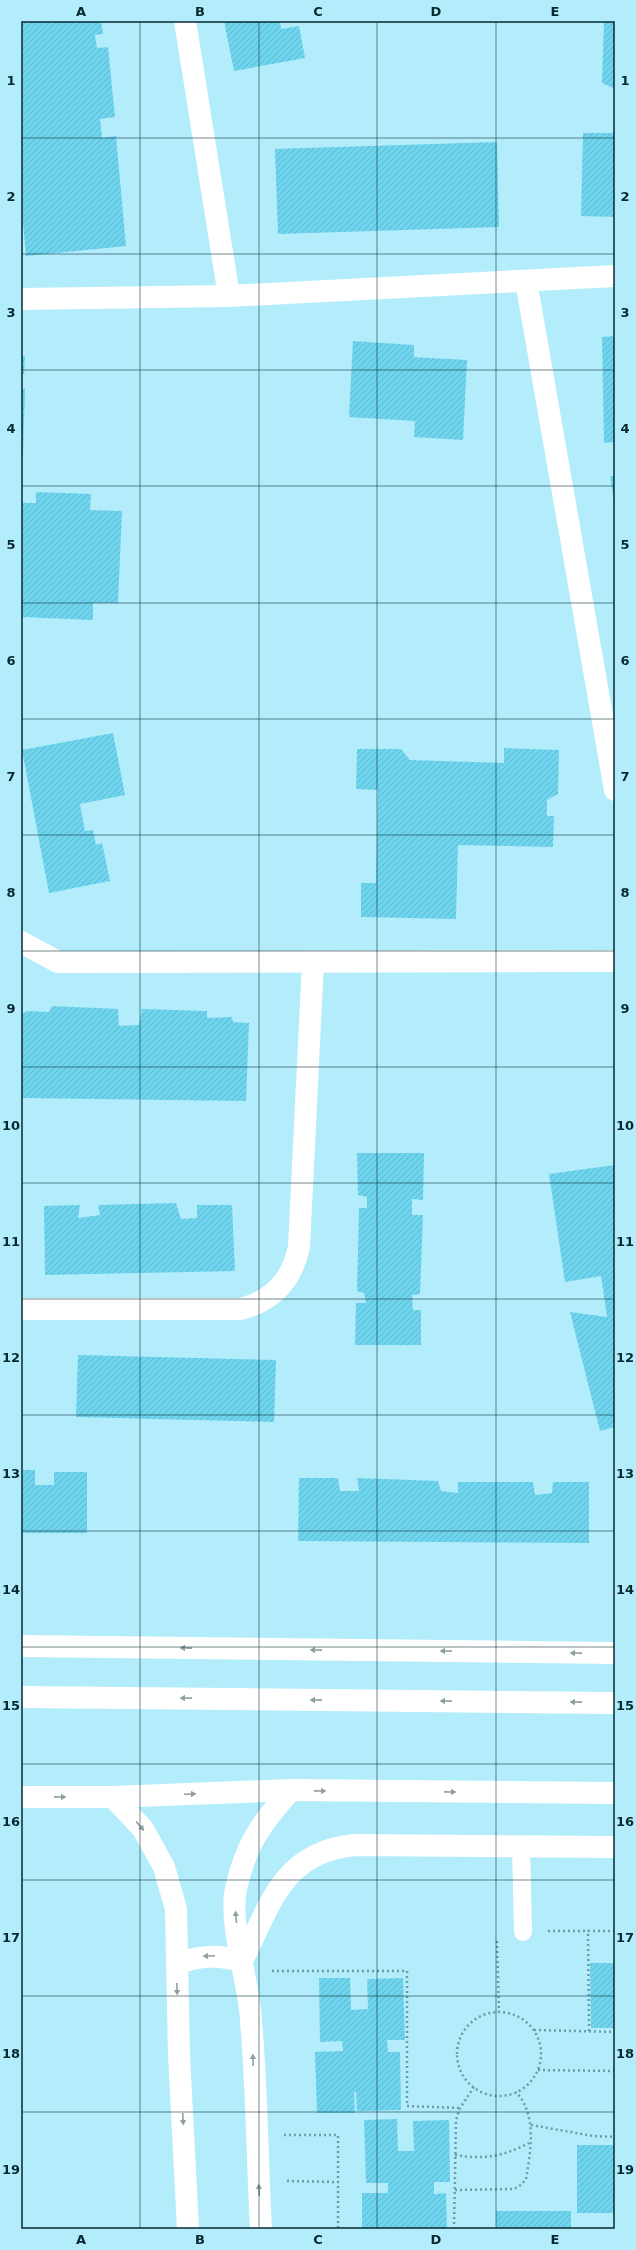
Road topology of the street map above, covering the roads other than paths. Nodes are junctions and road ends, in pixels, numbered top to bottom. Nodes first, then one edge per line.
1 (185, 21) edge
2 (615, 276) edge
3 (526, 281) junction
4 (229, 296) junction
5 (21, 299) edge
6 (615, 790) edge
7 (21, 942) edge
8 (615, 961) edge
9 (313, 962) junction
10 (21, 1309) edge
11 (21, 1646) edge
12 (615, 1653) edge
13 (21, 1697) edge
14 (615, 1703) edge
15 (291, 1790) junction
16 (615, 1793) edge
17 (21, 1796) edge
18 (113, 1797) junction
19 (521, 1846) junction
20 (615, 1847) edge
21 (523, 1932) dead end
22 (177, 1964) junction
23 (243, 1966) junction
24 (188, 2229) edge
25 (261, 2229) edge

1 - 4 street
2 - 3 street
3 - 4 street
3 - 6 street
4 - 5 street
7 - 9 street
8 - 9 street
9 - 10 street
12 -> 11 street
14 -> 13 street
15 -> 16 street
18 -> 15 street
23 -> 15 street
17 -> 18 street
18 -> 22 street
19 - 20 street
19 - 21 lane
19 - 23 street
23 -> 22 street
22 -> 24 street
25 -> 23 street

